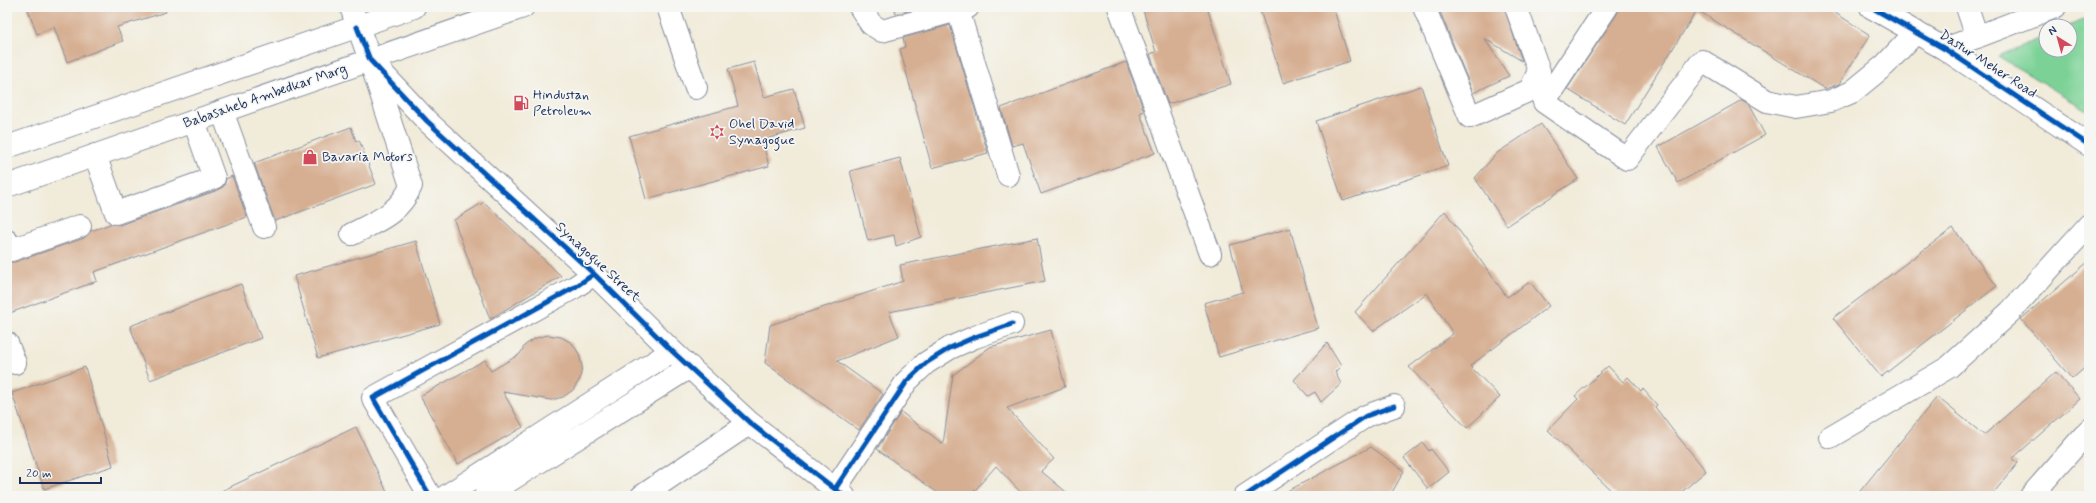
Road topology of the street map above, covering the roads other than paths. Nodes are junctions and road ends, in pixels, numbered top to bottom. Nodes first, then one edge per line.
1 (414, 7) edge
2 (523, 7) edge
3 (668, 7) edge
4 (860, 7) edge
5 (1119, 7) edge
6 (1424, 7) edge
7 (1516, 7) edge
8 (1607, 7) edge
9 (1872, 7) edge
10 (1967, 7) edge
11 (2055, 7) edge
12 (963, 9) edge
13 (354, 17) edge
14 (1916, 32) junction
15 (1977, 37) junction
16 (1945, 49) junction
17 (370, 60) junction
18 (696, 88) dead end
19 (222, 111) junction
20 (194, 121) junction
21 (2089, 145) edge
22 (7, 147) edge
23 (95, 156) junction
24 (1008, 175) dead end
25 (7, 186) edge
26 (2089, 224) edge
27 (80, 226) dead end
28 (264, 227) dead end
29 (352, 234) dead end
30 (7, 240) edge
31 (1210, 254) dead end
32 (594, 274) junction
33 (1012, 324) dead end
34 (672, 351) junction
35 (690, 368) junction
36 (1394, 406) dead end
37 (750, 423) junction
38 (2089, 430) edge
39 (1830, 438) dead end
40 (840, 492) edge
41 (2037, 494) edge
42 (430, 496) edge
43 (446, 496) edge
44 (486, 496) edge
45 (642, 496) edge
46 (1245, 496) edge

1 - 13 street
2 - 17 street, Babasaheb Ambedkar Marg
3 - 18 street
4 - 12 street
5 - 31 street
6 - 7 street
8 - 14 street
9 - 14 street, Dastur Meher Road
10 - 15 street
11 - 15 street
12 - 24 street
13 - 17 street, Synagogue Street
13 - 22 street
14 - 16 street, Dastur Meher Road
15 - 16 street
16 - 21 street, Dastur Meher Road
17 - 19 street, Babasaheb Ambedkar Marg
17 - 29 street
17 - 32 street, Synagogue Street
19 - 20 street, Babasaheb Ambedkar Marg
19 - 28 street
20 - 23 street, Babasaheb Ambedkar Marg
20 - 23 street
23 - 25 street, Babasaheb Ambedkar Marg
26 - 39 street
27 - 30 street
32 - 34 street, Synagogue Street
32 - 42 street
33 - 40 street
34 - 35 street, Synagogue Street
34 - 43 street
35 - 37 street, Synagogue Street
35 - 44 street
36 - 46 street
37 - 40 street, Synagogue Street
37 - 45 street
38 - 41 street

